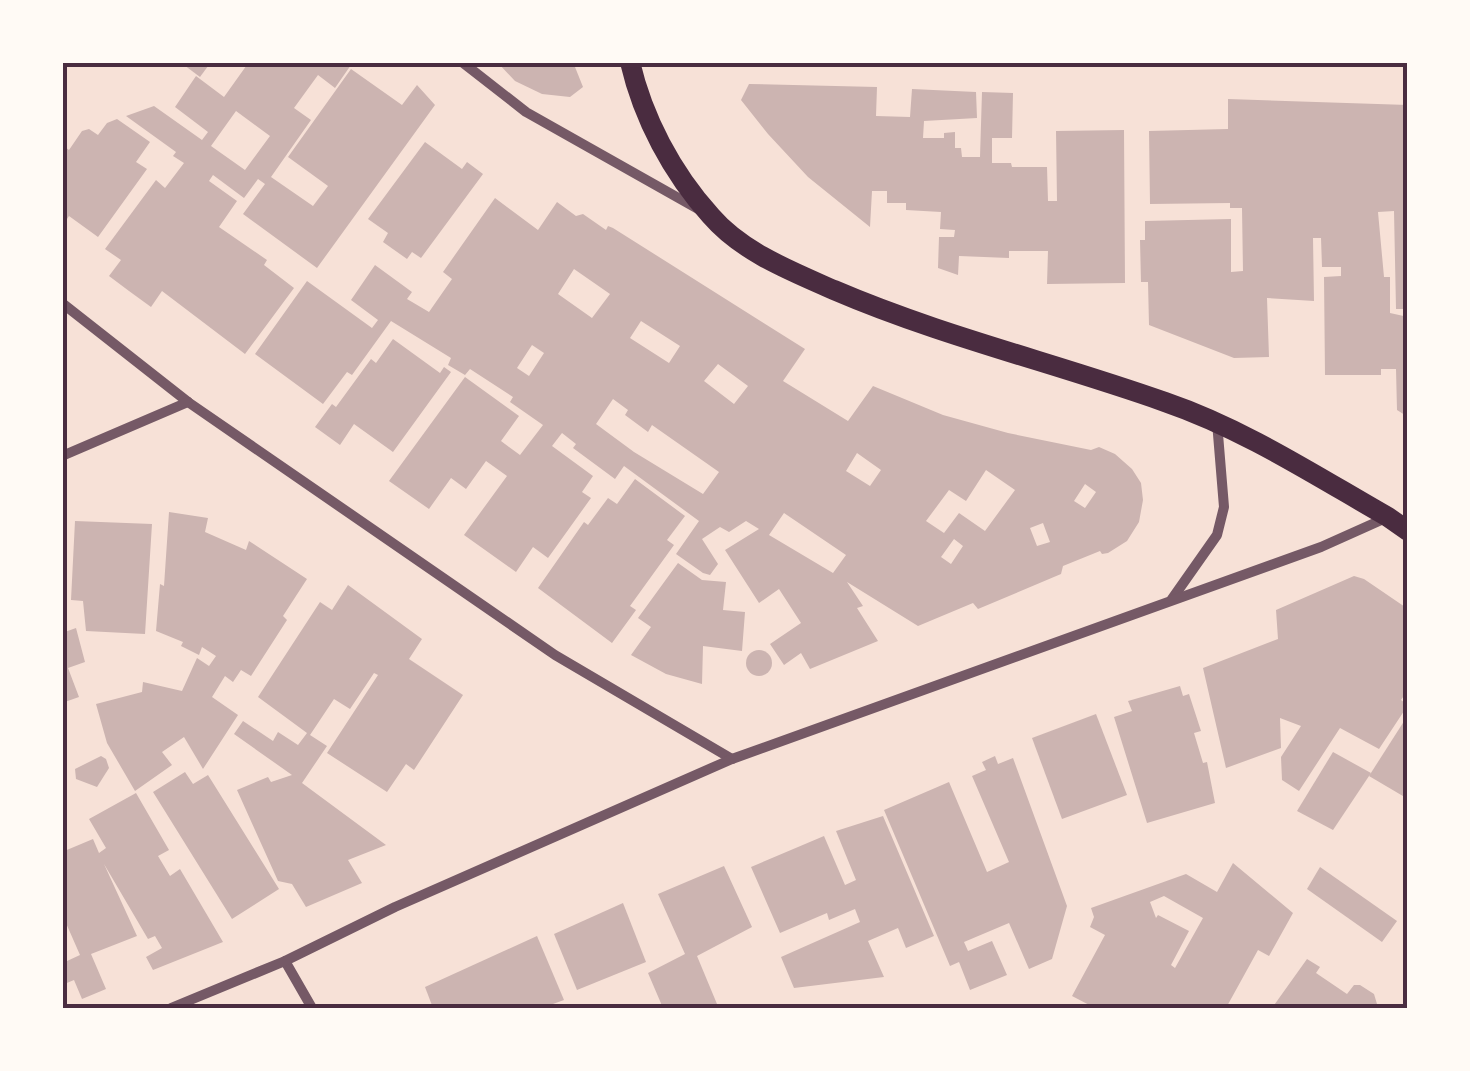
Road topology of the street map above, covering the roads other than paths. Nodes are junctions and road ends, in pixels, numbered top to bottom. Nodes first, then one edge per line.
1 (462, 62) edge
2 (630, 62) edge
3 (712, 217) junction
4 (62, 303) edge
5 (188, 402) junction
6 (1216, 422) junction
7 (62, 456) edge
8 (1388, 517) junction
9 (1408, 531) edge
10 (1172, 600) junction
11 (732, 759) junction
12 (285, 961) junction
13 (171, 1008) edge
14 (312, 1008) edge

1 - 3 street
2 - 3 main road
3 - 6 main road
4 - 5 street
5 - 7 street
5 - 11 street
6 - 8 main road
6 - 10 street
8 - 9 main road
8 - 10 street
10 - 11 street
11 - 12 street
12 - 13 street
12 - 14 street

